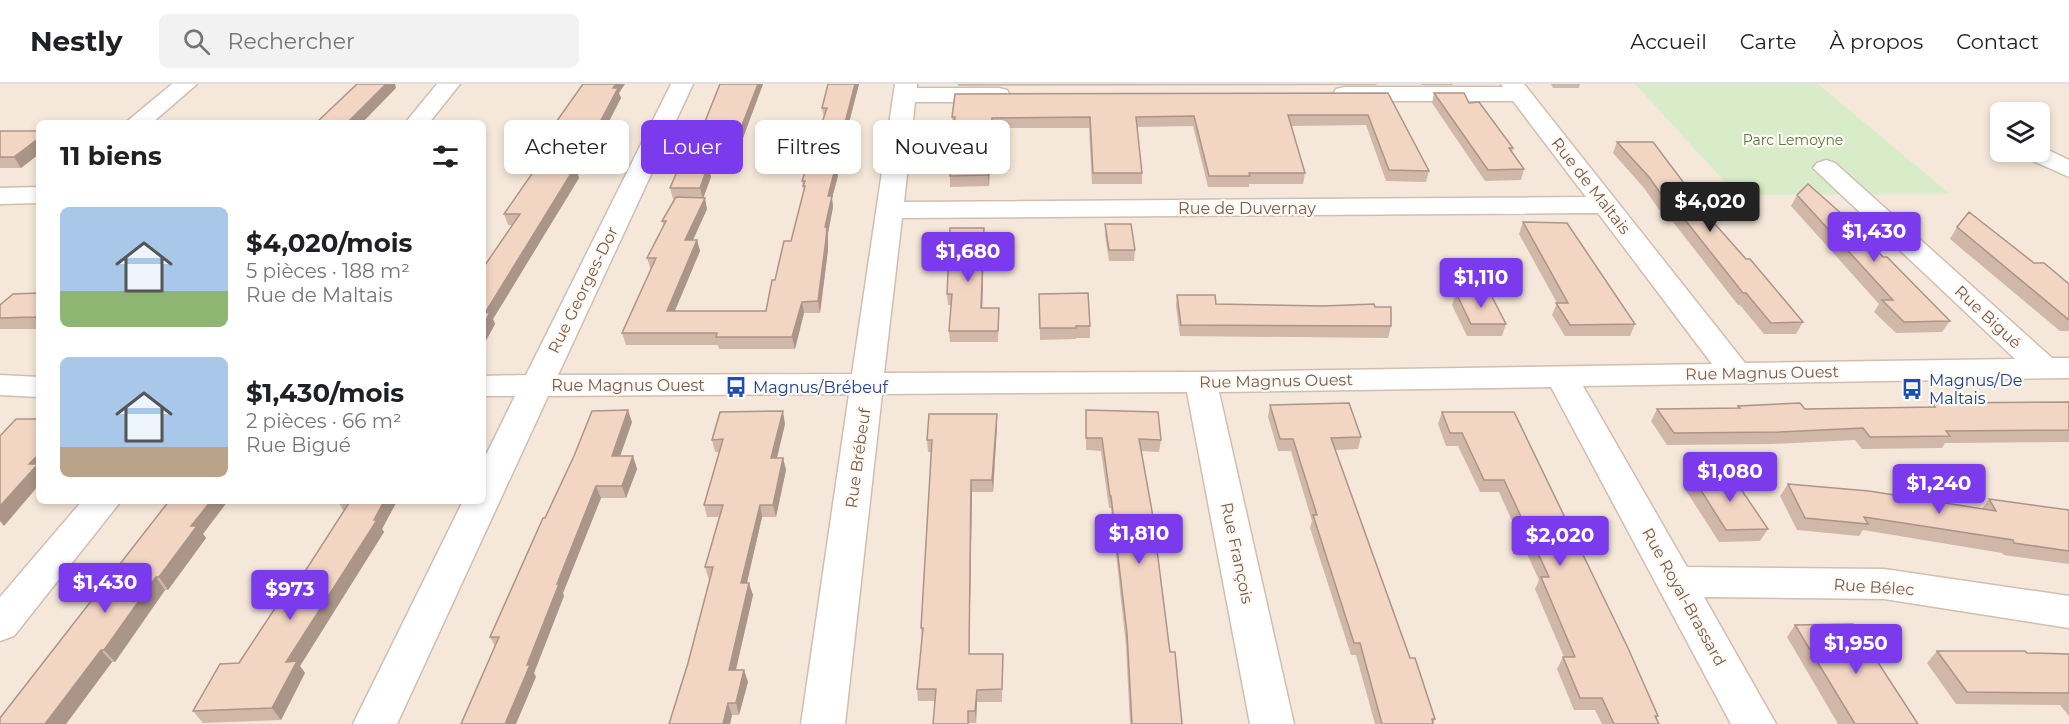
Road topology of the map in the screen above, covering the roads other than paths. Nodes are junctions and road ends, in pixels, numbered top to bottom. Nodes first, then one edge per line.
1 (186, 84) edge
2 (449, 84) edge
3 (682, 84) edge
4 (905, 89) edge
5 (1516, 89) edge
6 (1320, 94) edge
7 (1020, 95) edge
8 (141, 120) edge
9 (419, 120) edge
10 (2050, 160) edge
11 (1826, 168) dead end
12 (2069, 169) edge
13 (36, 195) edge
14 (0, 196) edge
15 (1606, 205) junction
16 (889, 210) junction
17 (2056, 368) edge
18 (1736, 373) junction
19 (1561, 376) junction
20 (1201, 382) junction
21 (0, 385) edge
22 (868, 385) junction
23 (486, 386) edge
24 (536, 386) junction
25 (36, 387) edge
26 (486, 491) edge
27 (101, 504) edge
28 (480, 504) edge
29 (1677, 582) junction
30 (2069, 612) edge
31 (0, 625) edge
32 (375, 724) edge
33 (823, 724) edge
34 (1272, 724) edge
35 (1754, 724) edge

1 - 8 street
2 - 9 street
3 - 24 street, Rue Georges-Dor
4 - 7 street
4 - 16 street, Rue Brébeuf
5 - 6 street
5 - 15 street, Rue de Maltais
10 - 12 street
11 - 17 street, Rue Bigué
13 - 14 street
15 - 16 street, Rue de Duvernay
15 - 18 street, Rue de Maltais
16 - 22 street, Rue Brébeuf
17 - 18 street, Rue Magnus Ouest
18 - 19 street, Rue Magnus Ouest
19 - 20 street, Rue Magnus Ouest
19 - 29 street, Rue Royal-Brassard
20 - 22 street, Rue Magnus Ouest
20 - 34 street, Rue François
21 - 25 street
22 - 24 street, Rue Magnus Ouest
22 - 33 street, Rue Brébeuf
23 - 24 street, Rue Magnus Ouest
24 - 26 street, Rue Georges-Dor
27 - 31 street
28 - 32 street
29 - 30 street, Rue Bélec
29 - 35 street, Rue Royal-Brassard

